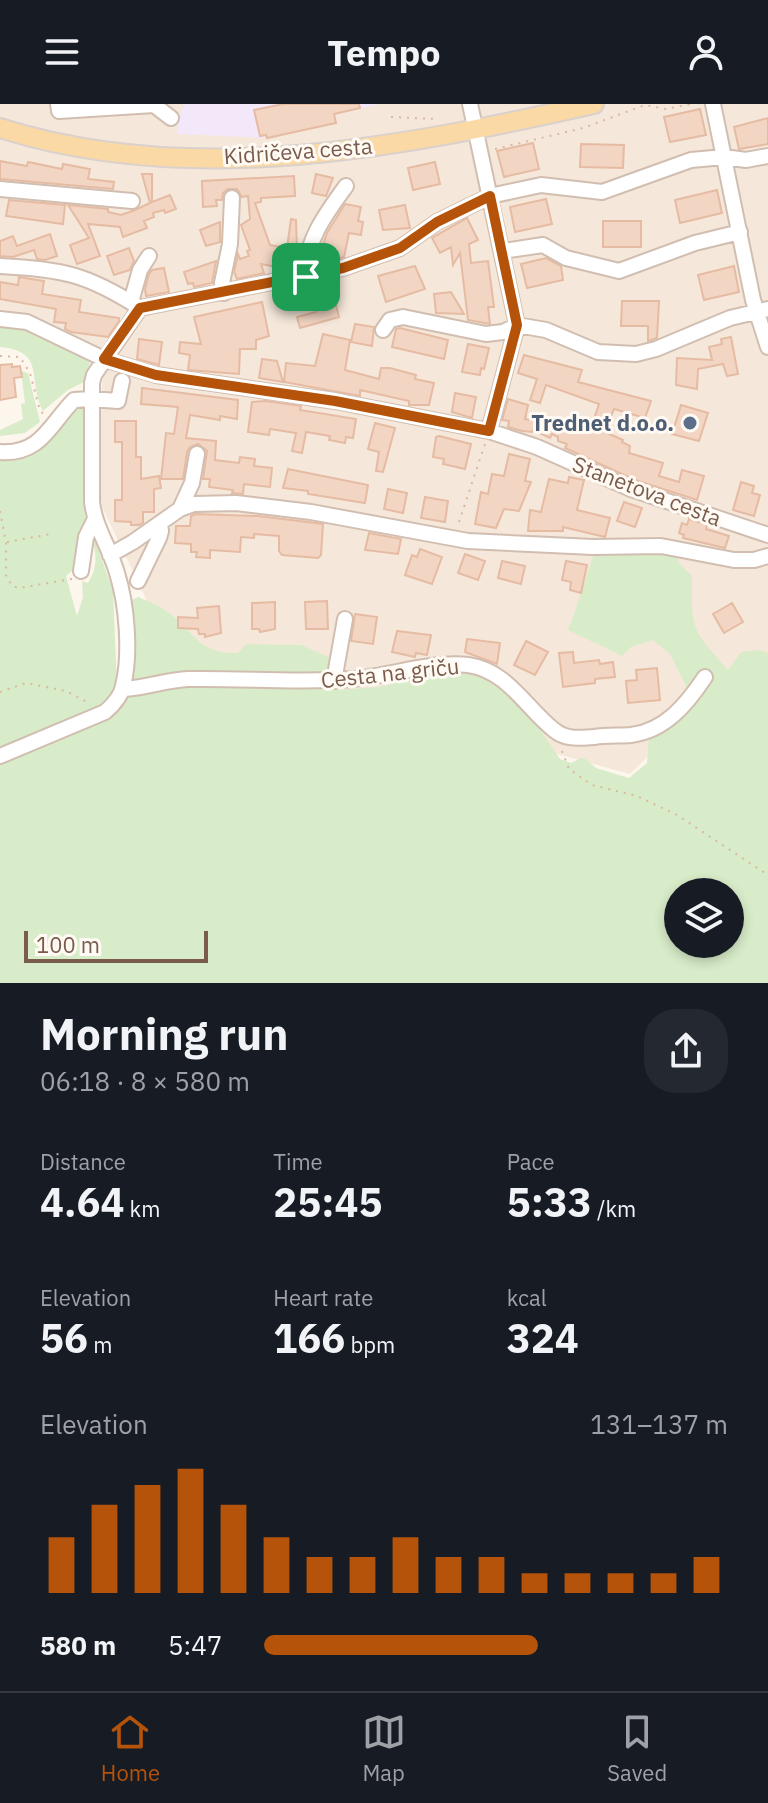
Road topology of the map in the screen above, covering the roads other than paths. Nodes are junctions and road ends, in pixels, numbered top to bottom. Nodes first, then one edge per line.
1 (58, 104) edge
2 (470, 104) edge
3 (594, 104) edge
4 (713, 104) edge
5 (171, 118) dead end
6 (0, 128) edge
7 (476, 129) junction
8 (768, 156) edge
9 (724, 157) junction
10 (346, 186) dead end
11 (0, 189) edge
12 (490, 196) junction
13 (232, 198) dead end
14 (132, 201) dead end
15 (740, 232) junction
16 (503, 251) junction
17 (149, 256) dead end
18 (0, 266) edge
19 (306, 277) junction
20 (224, 293) junction
21 (136, 305) junction
22 (762, 310) edge
23 (0, 319) edge
24 (517, 325) junction
25 (383, 330) dead end
26 (768, 347) edge
27 (104, 359) junction
28 (122, 381) dead end
29 (91, 399) junction
30 (489, 431) junction
31 (0, 452) edge
32 (197, 454) dead end
33 (180, 509) junction
34 (94, 521) junction
35 (160, 523) junction
36 (768, 535) edge
37 (110, 555) junction
38 (768, 556) edge
39 (81, 571) road end
40 (138, 581) dead end
41 (345, 619) dead end
42 (705, 677) dead end
43 (334, 681) junction
44 (123, 689) junction
45 (0, 756) edge

1 - 5 street
2 - 7 street
3 - 7 main road, Kidričeva cesta
4 - 9 street
6 - 7 main road, Kidričeva cesta
7 - 12 street
8 - 9 street
9 - 12 street
9 - 15 street
10 - 19 street
11 - 14 street
12 - 16 street
12 - 19 street
13 - 20 street
15 - 16 street
15 - 22 street
16 - 24 street
17 - 21 street
18 - 21 street
19 - 20 street
20 - 21 street
21 - 27 street
22 - 24 street
22 - 26 street
23 - 27 street, Stanetova cesta
24 - 25 street
24 - 30 street
27 - 29 street
27 - 30 street, Stanetova cesta
28 - 29 street
29 - 31 street
29 - 34 street
30 - 36 street, Stanetova cesta
32 - 33 street
33 - 35 street, Stanetova cesta
33 - 38 street, Stanetova cesta
34 - 37 street
34 - 39 street
35 - 37 street, Stanetova cesta
35 - 40 street
37 - 44 street
41 - 43 street
42 - 43 street, Cesta na griču
43 - 44 street, Cesta na griču
44 - 45 street

